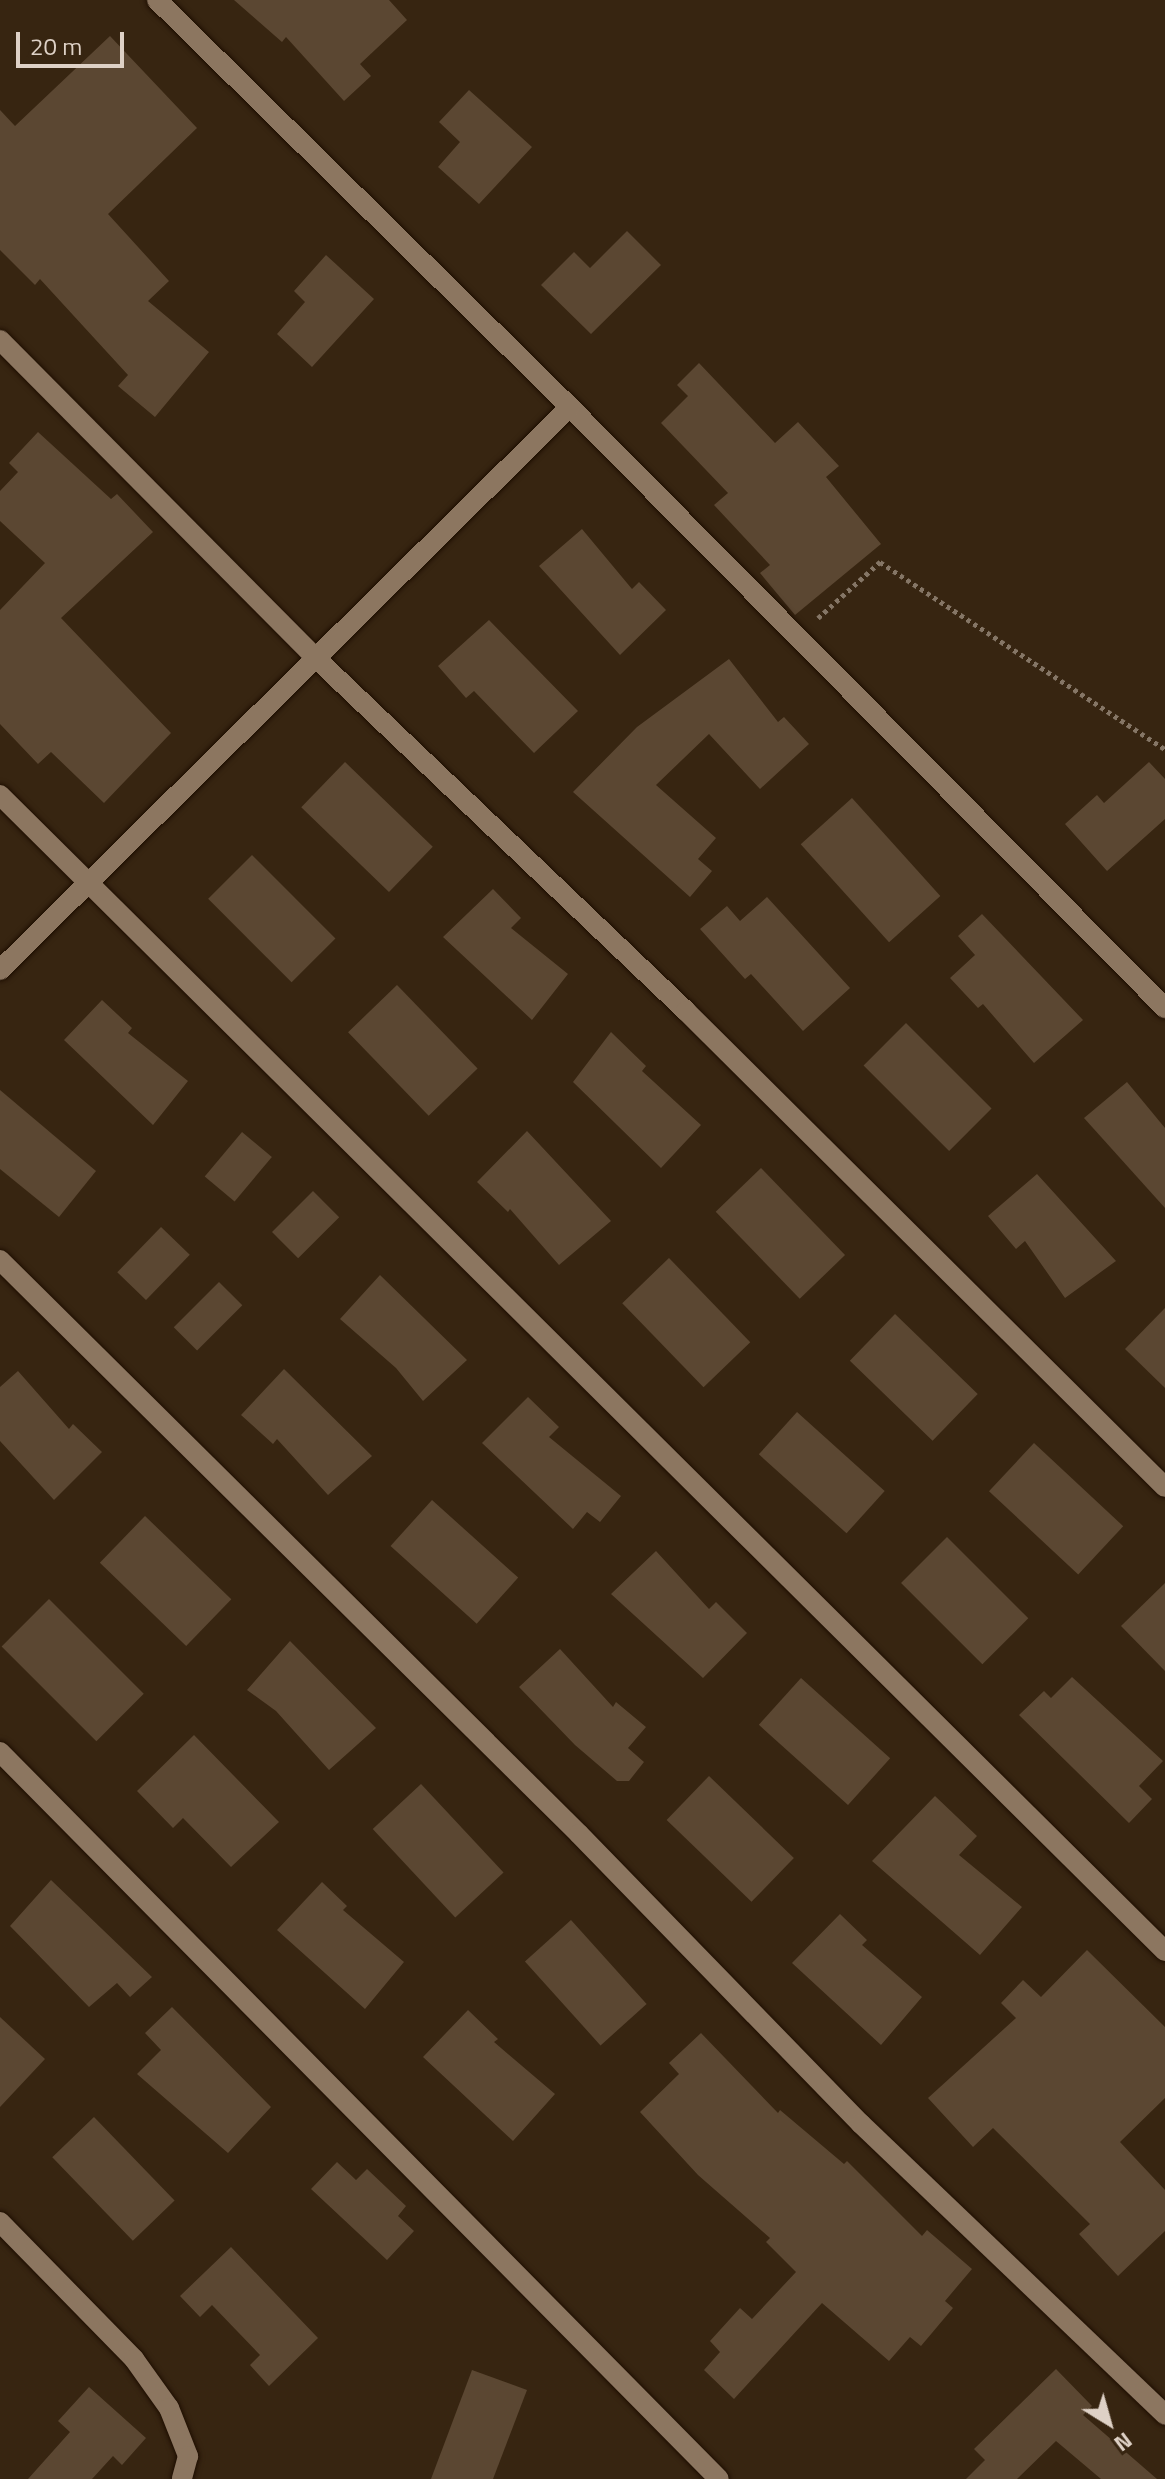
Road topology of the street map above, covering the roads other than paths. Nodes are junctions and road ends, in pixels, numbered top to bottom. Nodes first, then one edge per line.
1 (157, 0) edge
2 (0, 340) edge
3 (570, 407) junction
4 (319, 661) junction
5 (0, 795) edge
6 (89, 885) junction
7 (0, 970) edge
8 (1165, 1008) edge
9 (0, 1260) edge
10 (1165, 1487) edge
11 (0, 1752) edge
12 (1165, 1951) edge
13 (0, 2222) edge
14 (1165, 2415) edge
15 (182, 2479) edge
16 (719, 2479) edge

1 - 3 street
2 - 4 street
3 - 4 street
3 - 8 street
4 - 6 street
4 - 10 street
5 - 6 street
6 - 7 street
6 - 12 street
9 - 14 street
11 - 16 street
13 - 15 street

